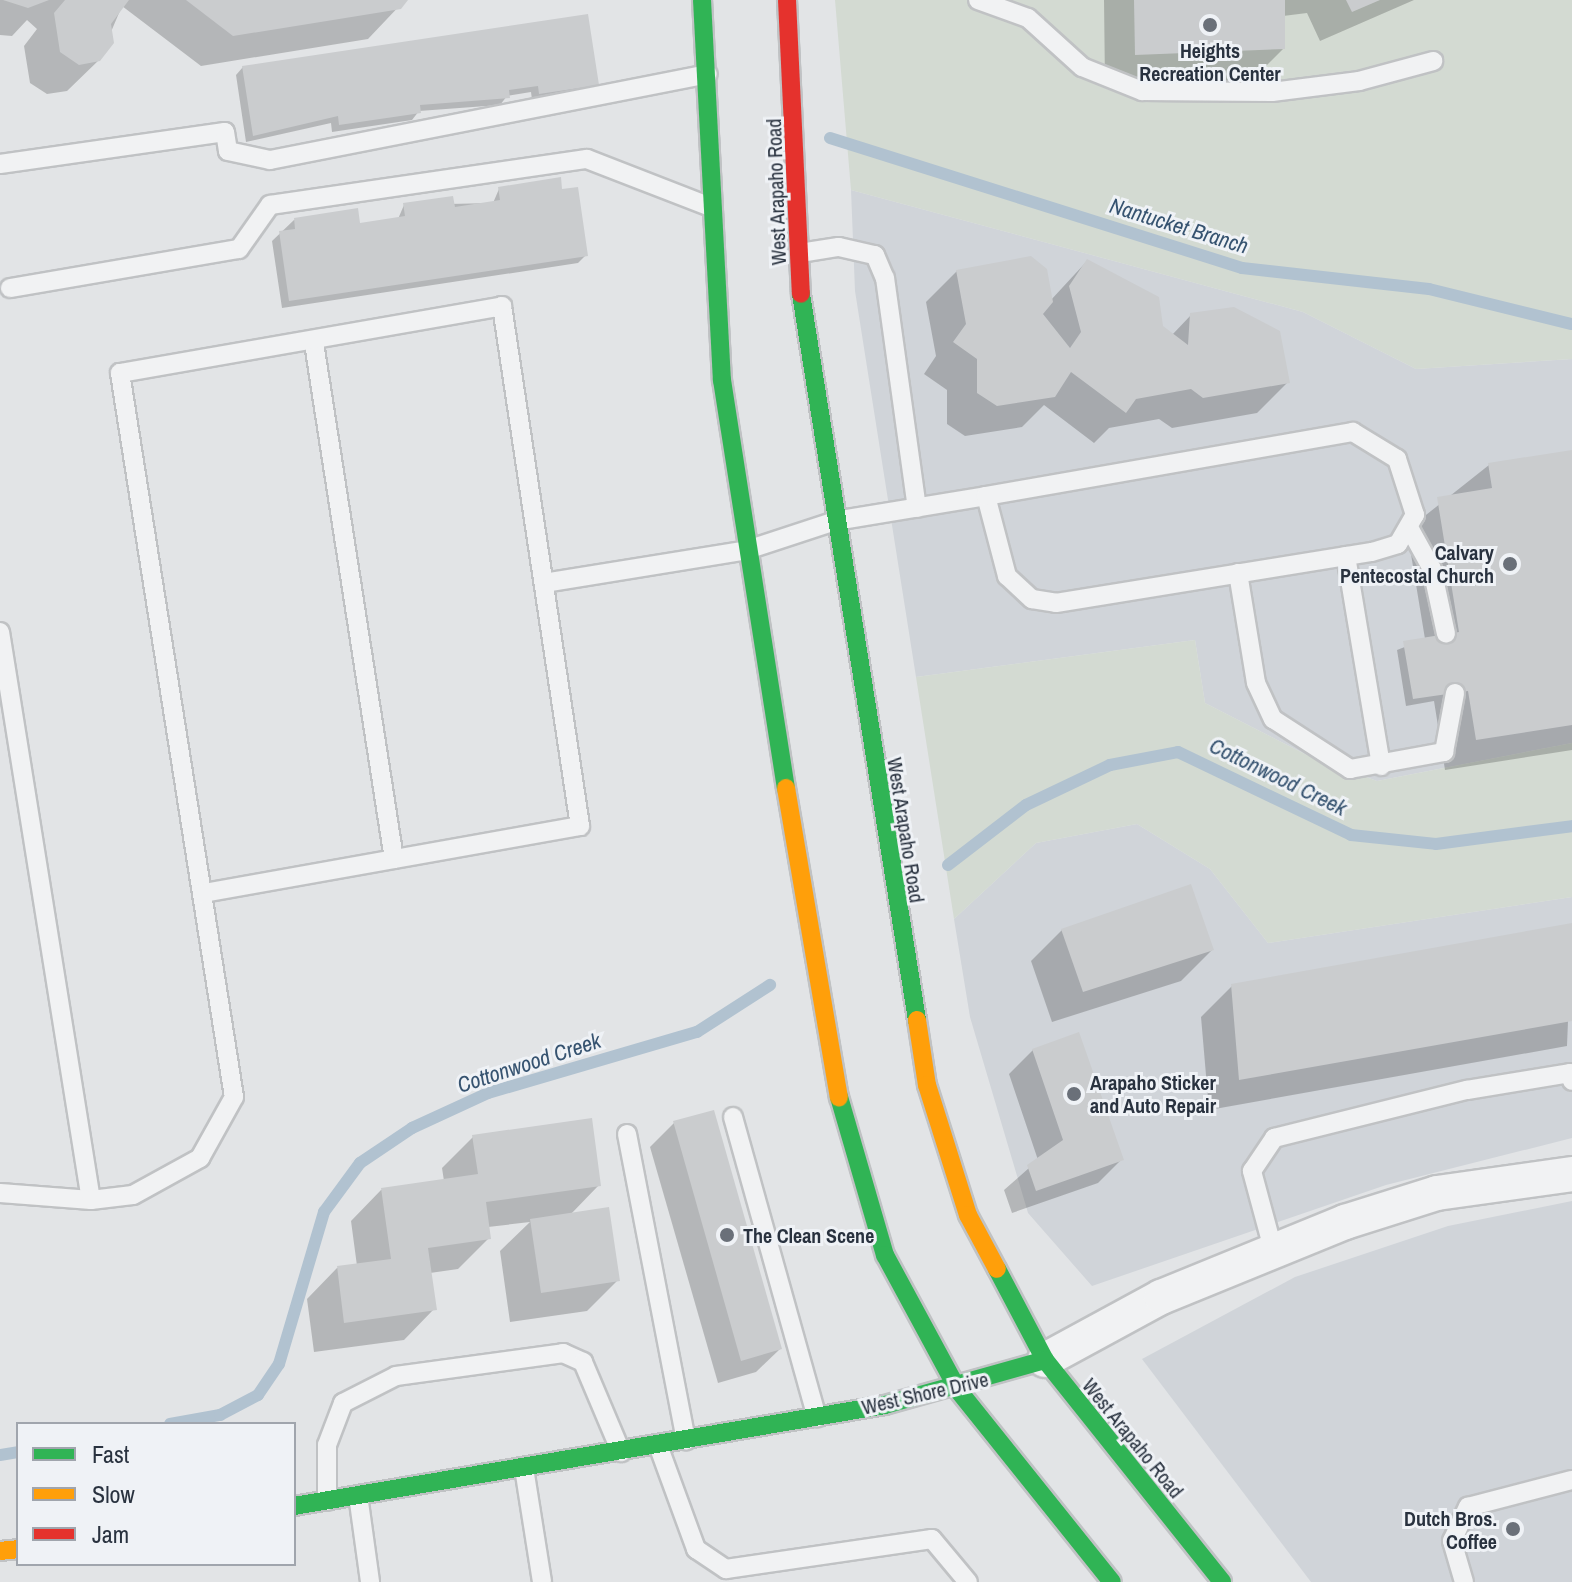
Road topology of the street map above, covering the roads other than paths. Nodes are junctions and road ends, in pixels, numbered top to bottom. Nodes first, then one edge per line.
1 (702, 0) edge
2 (787, 0) edge
3 (978, 0) edge
4 (1433, 61) dead end
5 (711, 74) junction
6 (0, 164) edge
7 (711, 207) junction
8 (799, 253) junction
9 (10, 288) dead end
10 (314, 343) junction
11 (986, 496) junction
12 (917, 508) junction
13 (835, 521) junction
14 (1411, 531) junction
15 (747, 550) junction
16 (1346, 556) junction
17 (1238, 573) junction
18 (544, 583) junction
19 (0, 632) edge
20 (1446, 634) dead end
21 (1455, 693) dead end
22 (1381, 766) junction
23 (394, 859) junction
24 (203, 893) junction
25 (1572, 1081) edge
26 (733, 1117) dead end
27 (627, 1134) dead end
28 (1571, 1177) edge
29 (0, 1193) edge
30 (91, 1200) junction
31 (1273, 1249) junction
32 (1045, 1360) junction
33 (958, 1390) junction
34 (817, 1417) junction
35 (686, 1440) junction
36 (658, 1445) junction
37 (621, 1452) junction
38 (524, 1468) junction
39 (1572, 1480) edge
40 (358, 1495) junction
41 (327, 1501) junction
42 (296, 1506) edge
43 (370, 1582) edge
44 (542, 1582) edge
45 (968, 1582) edge
46 (1112, 1582) edge
47 (1222, 1582) edge
48 (1464, 1582) edge

1 - 5 main road
2 - 8 main road, West Arapaho Road
3 - 4 lane
5 - 6 lane
5 - 7 main road
7 - 9 lane
7 - 15 main road
8 - 12 lane
8 - 13 main road, West Arapaho Road
10 - 18 lane
10 - 23 lane
10 - 24 lane
11 - 12 lane
11 - 14 lane
11 - 17 lane
12 - 13 lane
13 - 15 lane
13 - 32 main road, West Arapaho Road
14 - 16 lane
14 - 20 lane
15 - 18 lane
15 - 33 main road
16 - 17 lane
16 - 22 lane
17 - 22 lane
18 - 23 lane
19 - 30 lane
21 - 22 lane
23 - 24 lane
24 - 30 lane
25 - 31 lane
26 - 34 lane
27 - 35 lane
28 - 31 street, West Shore Drive
29 - 30 lane
31 - 32 street, West Shore Drive
32 - 33 main road, West Shore Drive
32 - 47 main road, West Arapaho Road
33 - 34 main road, West Shore Drive
33 - 46 main road
34 - 35 main road, West Shore Drive
35 - 36 main road, West Shore Drive
36 - 37 main road, West Shore Drive
36 - 45 lane
37 - 38 main road, West Shore Drive
37 - 41 lane
38 - 40 main road, West Shore Drive
38 - 44 lane
39 - 48 lane
40 - 41 main road, West Shore Drive
40 - 43 lane
41 - 42 main road, West Shore Drive

